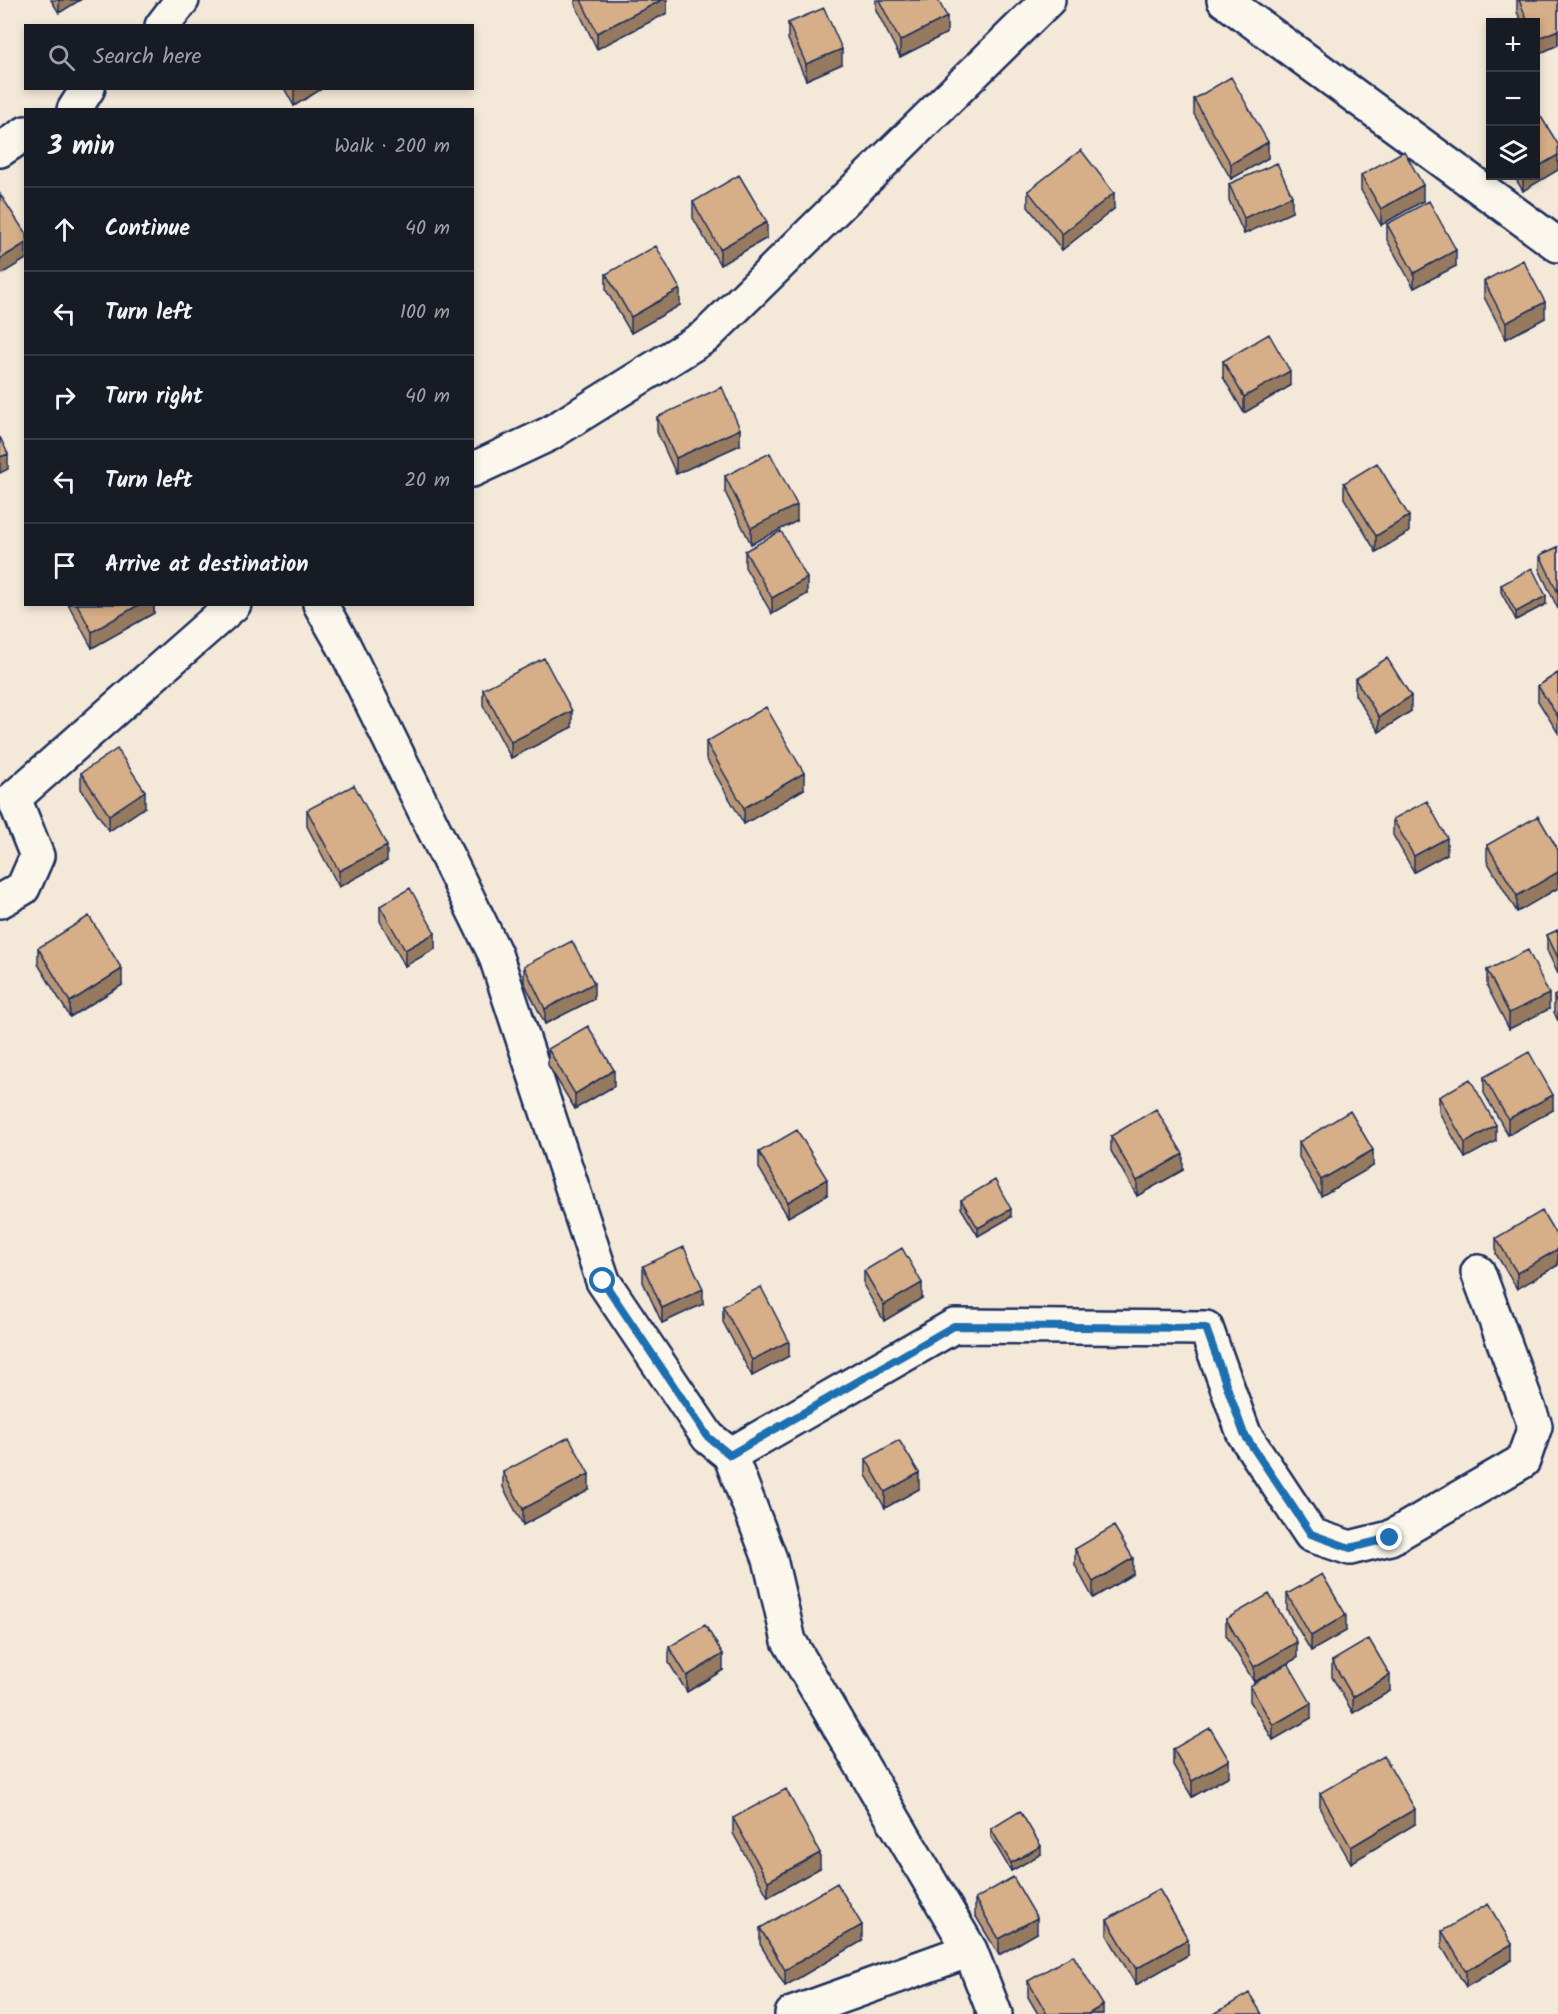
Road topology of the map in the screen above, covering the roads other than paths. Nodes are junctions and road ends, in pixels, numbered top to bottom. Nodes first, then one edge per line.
1 (182, 0) edge
2 (1048, 0) edge
3 (1224, 0) edge
4 (164, 24) edge
5 (87, 90) edge
6 (75, 108) edge
7 (24, 134) edge
8 (0, 150) edge
9 (1558, 245) edge
10 (474, 469) edge
11 (232, 606) edge
12 (321, 606) edge
13 (0, 901) edge
14 (1478, 1272) dead end
15 (730, 1455) junction
16 (970, 1950) junction
17 (792, 2014) edge
18 (995, 2014) edge

1 - 4 street
2 - 10 street
3 - 9 street
5 - 6 street
7 - 8 street
11 - 13 street
12 - 15 street
14 - 15 street
15 - 16 street
16 - 17 street
16 - 18 street

